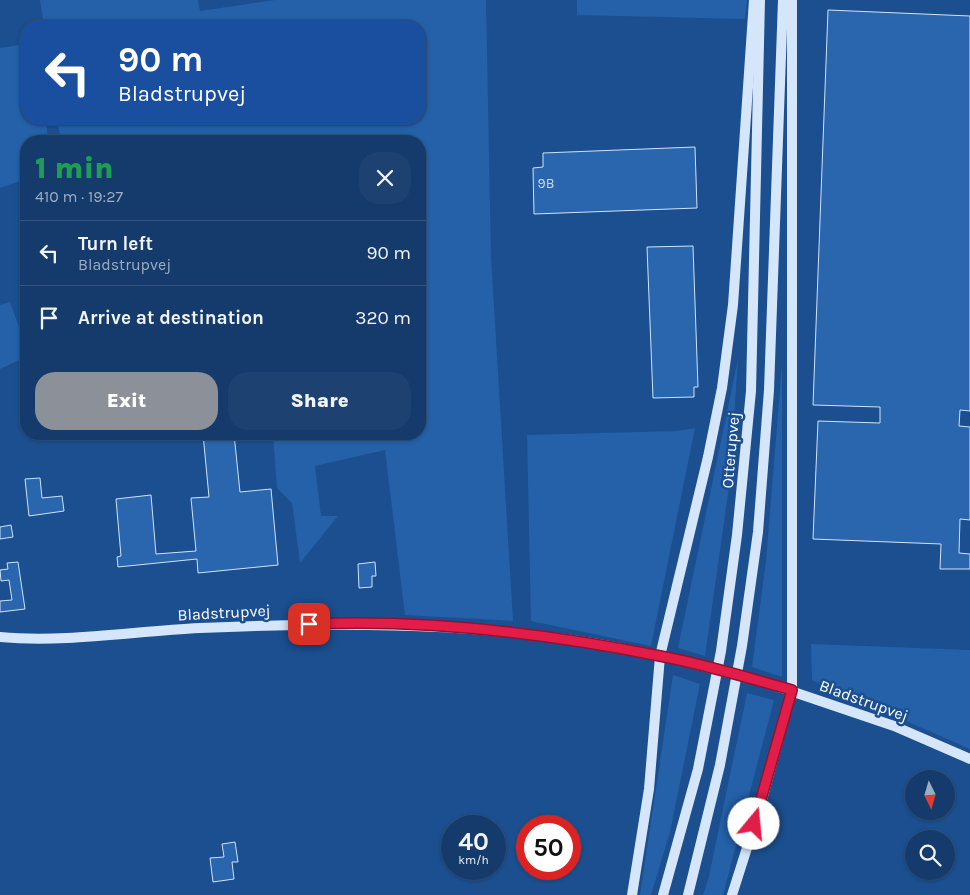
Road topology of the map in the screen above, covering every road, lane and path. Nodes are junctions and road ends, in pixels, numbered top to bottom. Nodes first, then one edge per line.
1 (754, 0) edge
2 (760, 0) edge
3 (783, 0) edge
4 (792, 0) edge
5 (0, 637) edge
6 (660, 656) junction
7 (792, 690) junction
8 (970, 758) edge
9 (632, 895) edge
10 (663, 895) edge
11 (688, 895) edge
12 (732, 895) edge

1 - 6 main road
2 - 10 main road, Otterupvej
3 - 11 main road, Otterupvej
4 - 7 main road
5 - 6 main road, Bladstrupvej
6 - 7 main road, Bladstrupvej, bridge
6 - 9 main road
7 - 8 main road, Bladstrupvej
7 - 12 main road

